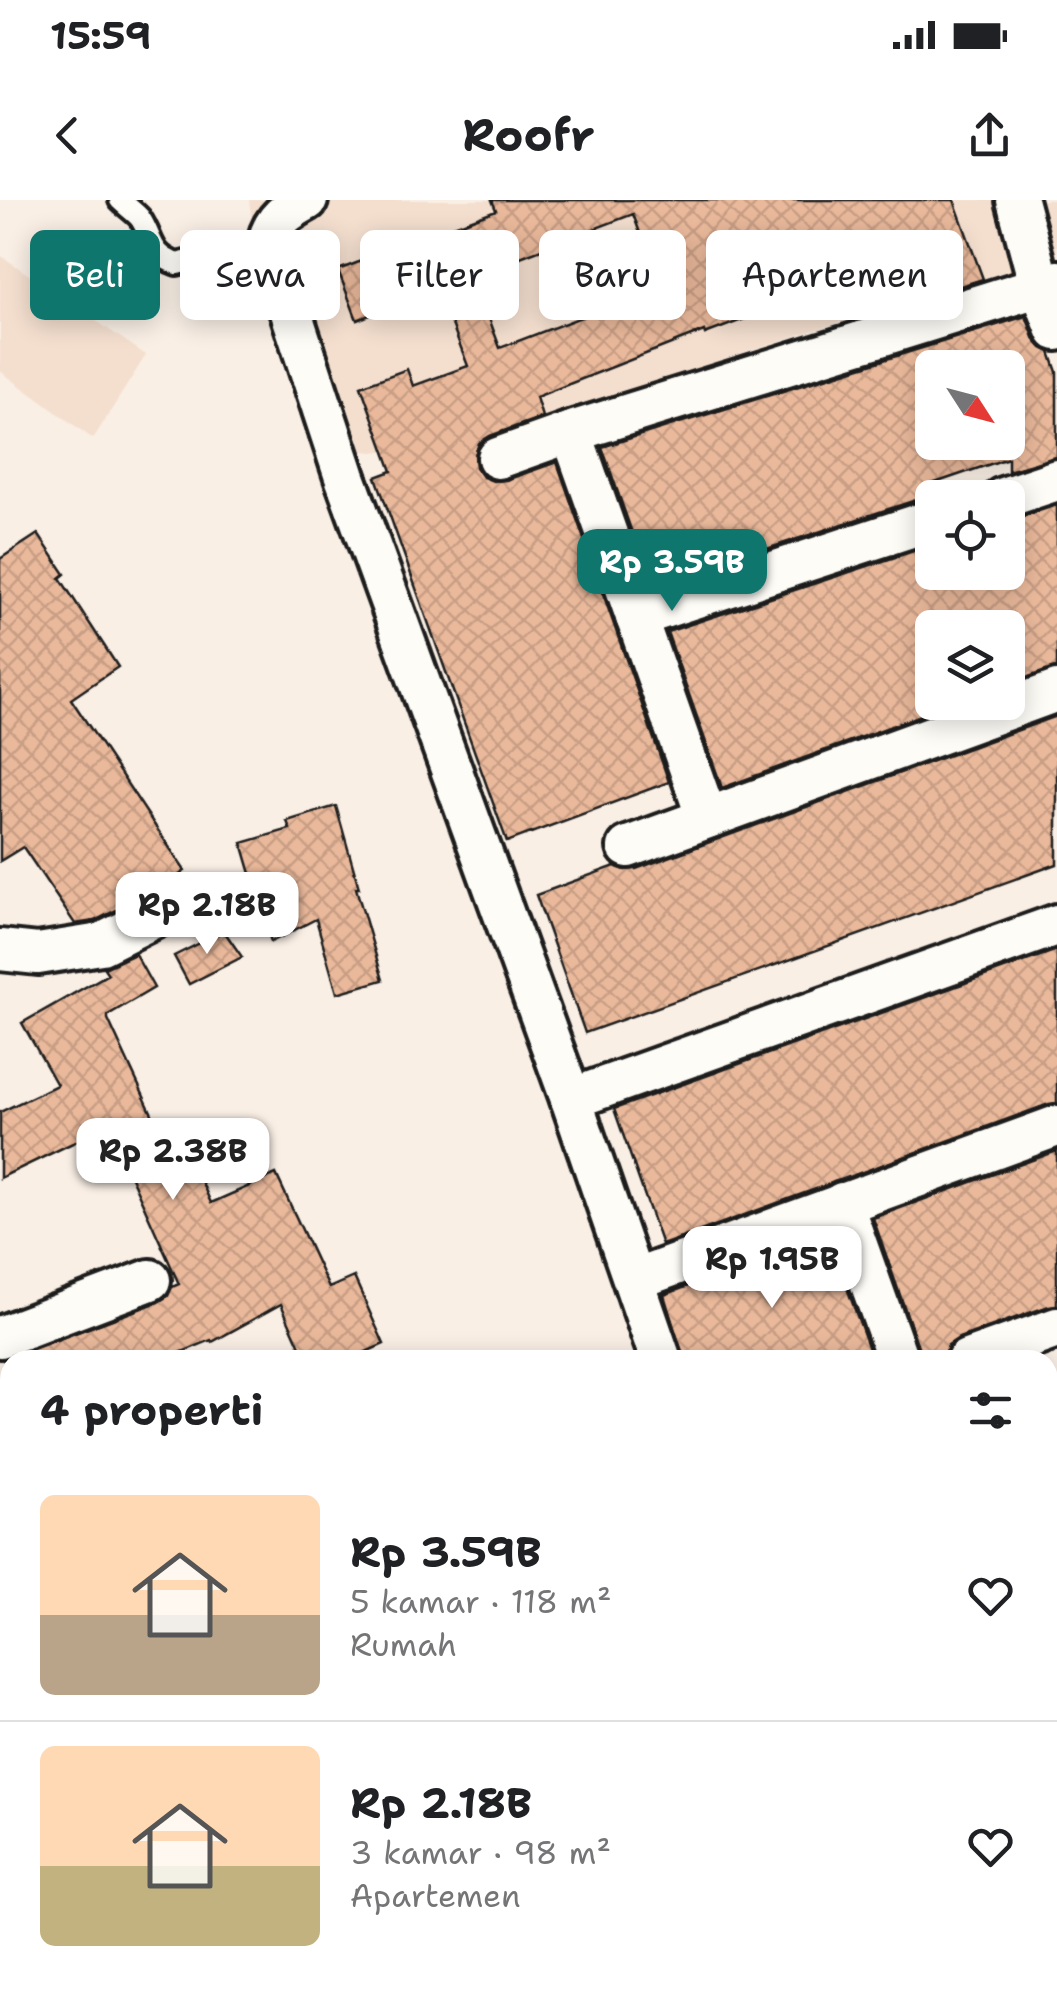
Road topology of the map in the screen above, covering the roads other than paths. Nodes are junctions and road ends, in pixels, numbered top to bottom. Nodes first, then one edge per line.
1 (120, 200) edge
2 (307, 200) edge
3 (1016, 200) edge
4 (271, 230) edge
5 (180, 263) edge
6 (1048, 284) edge
7 (294, 320) edge
8 (1057, 330) edge
9 (571, 432) junction
10 (498, 458) dead end
11 (1057, 480) edge
12 (1025, 490) edge
13 (915, 526) edge
14 (636, 617) junction
15 (1057, 690) edge
16 (707, 818) junction
17 (628, 847) dead end
18 (176, 906) dead end
19 (1057, 925) edge
20 (0, 950) edge
21 (571, 1099) junction
22 (1057, 1126) edge
23 (842, 1203) junction
24 (150, 1280) dead end
25 (634, 1280) junction
26 (1057, 1328) edge
27 (0, 1338) edge
28 (658, 1350) edge
29 (894, 1350) edge
30 (995, 1350) edge

1 - 5 lane
2 - 4 street
3 - 6 street
6 - 8 street
6 - 9 street
7 - 21 street
9 - 10 street
9 - 14 street
11 - 12 street
13 - 14 street
14 - 16 street
15 - 16 street
16 - 17 street
18 - 20 street
19 - 21 street
21 - 25 street
22 - 23 street
23 - 25 street
23 - 29 street
24 - 27 street
25 - 28 street
26 - 30 street

